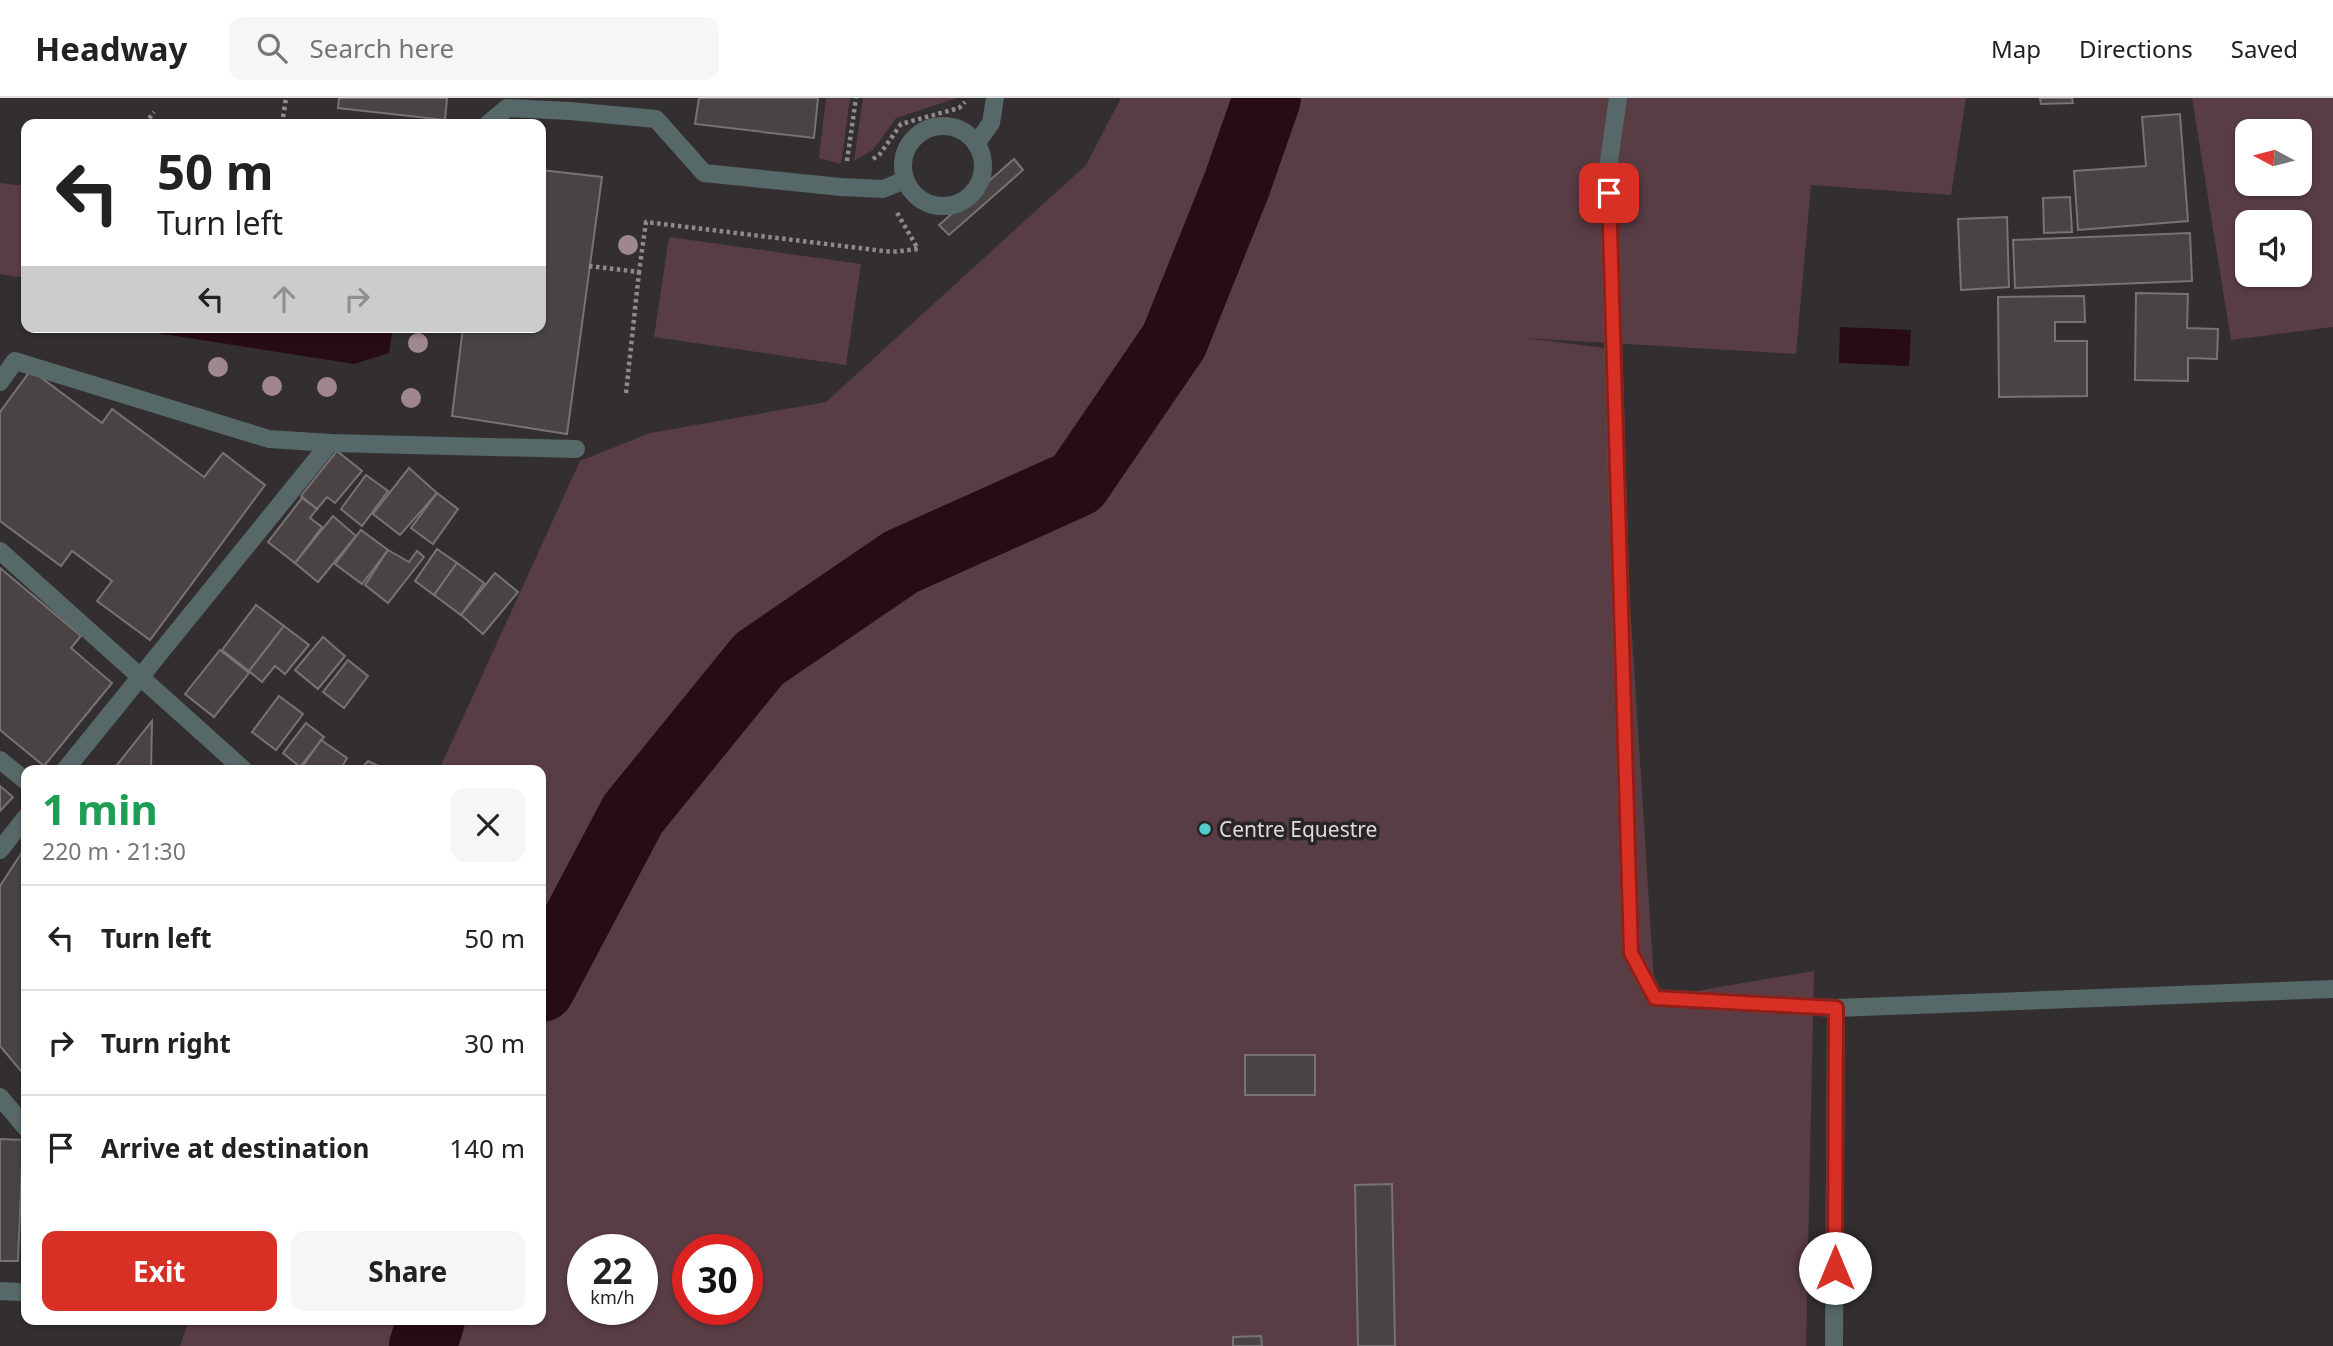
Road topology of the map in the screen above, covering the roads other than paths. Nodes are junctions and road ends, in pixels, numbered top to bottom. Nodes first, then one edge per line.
1 (995, 98) edge
2 (1618, 98) edge
3 (494, 119) edge
4 (976, 144) junction
5 (905, 180) junction
6 (0, 382) edge
7 (330, 443) junction
8 (576, 449) dead end
9 (0, 551) edge
10 (140, 677) junction
11 (0, 760) edge
12 (69, 765) edge
13 (237, 765) edge
14 (21, 777) edge
15 (21, 823) edge
16 (0, 850) edge
17 (2333, 989) edge
18 (1836, 1008) junction
19 (0, 1097) edge
20 (14, 1120) edge
21 (0, 1291) edge
22 (21, 1292) dead end
23 (1834, 1346) edge

1 - 4 street
2 - 18 street
3 - 5 street
4 - 5 street
4 - 5 street
6 - 7 street
7 - 8 street
7 - 10 street
9 - 10 street
10 - 12 street
10 - 13 street
11 - 14 street
15 - 16 street
17 - 18 street
18 - 23 street
19 - 20 street
21 - 22 street

